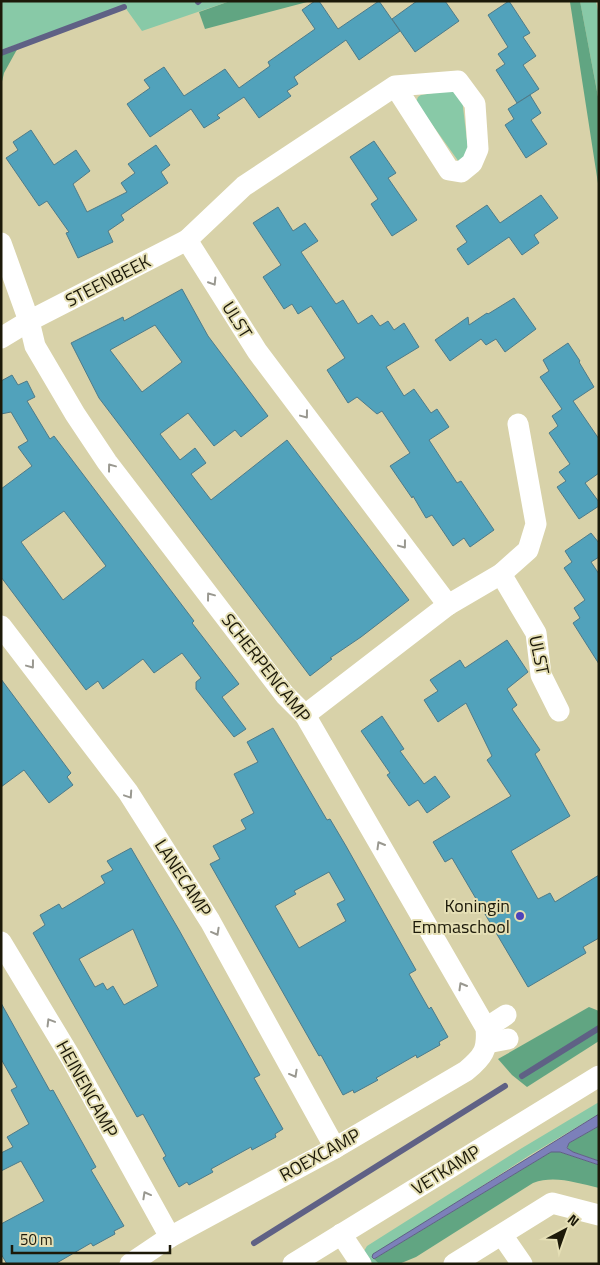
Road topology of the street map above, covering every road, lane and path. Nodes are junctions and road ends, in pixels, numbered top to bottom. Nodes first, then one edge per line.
1 (395, 86) junction
2 (187, 240) junction
3 (1, 244) edge
4 (28, 321) junction
5 (1, 338) edge
6 (518, 424) dead end
7 (501, 574) junction
8 (448, 605) junction
9 (1, 626) edge
10 (559, 711) dead end
11 (305, 715) junction
12 (1, 942) edge
13 (506, 1014) dead end
14 (487, 1035) junction
15 (508, 1039) dead end
16 (599, 1076) edge
17 (335, 1148) junction
18 (599, 1215) edge
19 (341, 1234) junction
20 (502, 1235) junction
21 (170, 1237) junction
22 (130, 1264) edge
23 (293, 1264) edge
24 (362, 1264) edge
25 (454, 1264) edge
26 (522, 1264) edge

1 - 1 street
1 - 2 street
2 - 4 street, STEENBEEK
2 -> 8 street, ULST
3 - 4 street
4 - 5 street, STEENBEEK
11 -> 4 street, SCHERPENCAMP
6 - 7 street
7 - 8 street
7 - 10 street, ULST
8 - 11 street
9 -> 17 street, LANECAMP
14 -> 11 street, SCHERPENCAMP
21 -> 12 street, HEINENCAMP
13 - 14 street
14 - 15 street
14 - 17 street, ROEXCAMP
16 - 19 street, VETKAMP
17 - 21 street, ROEXCAMP
18 - 20 street
19 - 23 street, VETKAMP
19 - 24 street
20 - 25 street
20 - 26 street
21 - 22 street, ROEXCAMP

